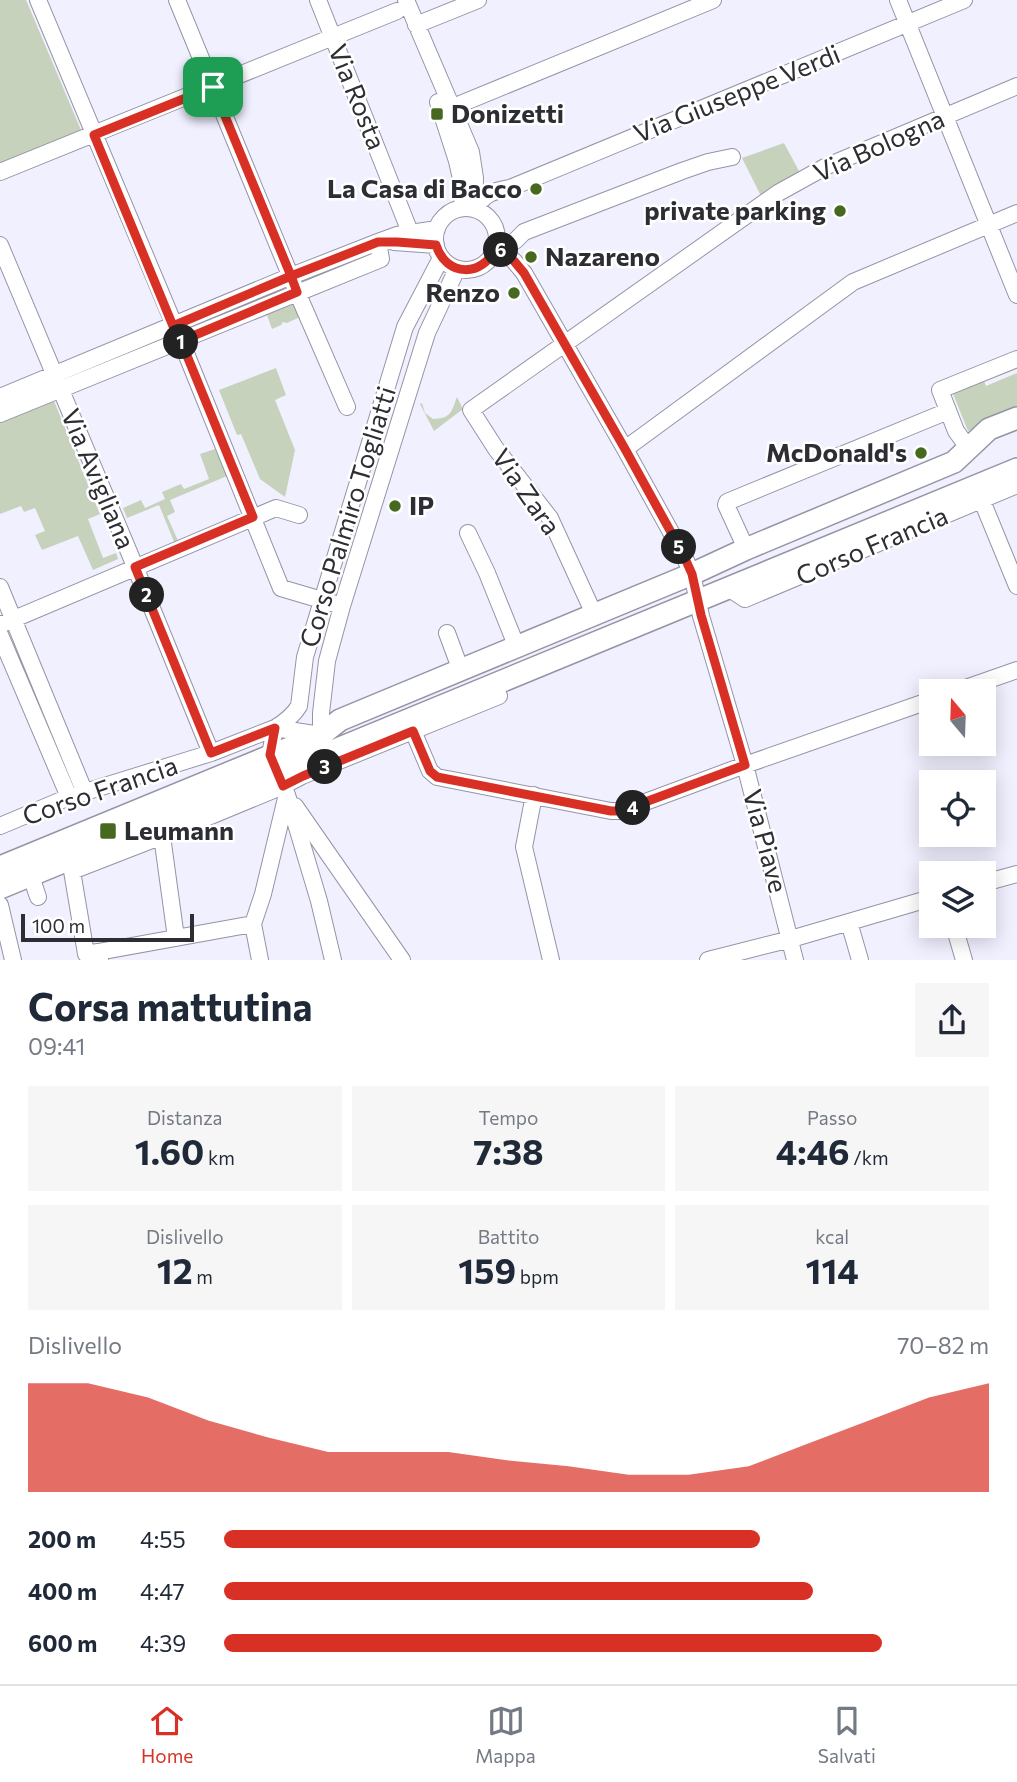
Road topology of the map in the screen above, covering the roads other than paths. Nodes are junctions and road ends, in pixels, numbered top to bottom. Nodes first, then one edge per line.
1 (38, 0) edge
2 (177, 0) edge
3 (318, 0) edge
4 (478, 0) edge
5 (713, 0) edge
6 (898, 0) edge
7 (964, 0) edge
8 (402, 6) edge
9 (908, 23) junction
10 (416, 26) junction
11 (334, 38) junction
12 (1017, 86) edge
13 (213, 87) junction
14 (447, 110) junction
15 (946, 116) junction
16 (94, 135) junction
17 (471, 152) junction
18 (732, 157) dead end
19 (0, 172) edge
20 (503, 189) junction
21 (468, 209) junction
22 (1017, 214) edge
23 (493, 225) junction
24 (988, 225) junction
25 (410, 232) junction
26 (515, 241) junction
27 (378, 242) junction
28 (0, 244) edge
29 (438, 244) junction
30 (496, 247) junction
31 (457, 268) junction
32 (524, 273) junction
33 (294, 284) junction
34 (1017, 295) edge
35 (173, 326) junction
36 (181, 341) junction
37 (564, 343) junction
38 (1017, 359) edge
39 (54, 374) junction
40 (61, 390) junction
41 (0, 397) edge
42 (347, 407) dead end
43 (471, 410) joint
44 (948, 411) junction
45 (0, 414) edge
46 (1017, 418) edge
47 (625, 449) junction
48 (969, 449) junction
49 (1017, 469) edge
50 (1017, 485) edge
51 (979, 493) junction
52 (299, 515) dead end
53 (253, 517) junction
54 (468, 533) dead end
55 (744, 545) junction
56 (135, 567) junction
57 (689, 569) junction
58 (1017, 586) edge
59 (0, 587) edge
60 (321, 601) junction
61 (698, 601) junction
62 (342, 606) junction
63 (594, 614) junction
64 (7, 622) edge
65 (447, 633) dead end
66 (0, 635) edge
67 (516, 646) junction
68 (460, 668) junction
69 (1017, 670) edge
70 (991, 679) edge
71 (494, 685) junction
72 (919, 704) edge
73 (275, 728) junction
74 (413, 731) junction
75 (324, 744) junction
76 (211, 753) junction
77 (745, 765) junction
78 (279, 778) junction
79 (77, 795) junction
80 (534, 795) junction
81 (0, 826) edge
82 (162, 836) junction
83 (324, 848) junction
84 (306, 856) junction
85 (0, 866) edge
86 (70, 866) junction
87 (1017, 874) edge
88 (31, 876) junction
89 (996, 880) edge
90 (0, 888) edge
91 (38, 897) dead end
92 (919, 902) edge
93 (0, 905) edge
94 (849, 922) junction
95 (253, 924) junction
96 (176, 938) junction
97 (958, 938) edge
98 (791, 939) junction
99 (99, 956) edge
100 (13, 960) edge
101 (260, 960) edge
102 (333, 960) edge
103 (402, 960) edge
104 (551, 960) edge
105 (708, 960) edge
106 (795, 960) edge
107 (860, 960) edge
108 (964, 960) edge

1 - 16 street
2 - 13 street
3 - 11 street, Via Rosta
4 - 10 street
5 - 14 street
6 - 9 street
7 - 9 street, Via Giuseppe Verdi
8 - 10 street
8 - 11 street
9 - 15 street
9 - 20 street, Via Giuseppe Verdi
10 - 14 street
11 - 13 street
11 - 25 street, Via Rosta
12 - 15 street, Via Bologna
13 - 16 street
13 - 33 street
14 - 17 street
14 - 21 street
15 - 24 street
15 - 37 street, Via Bologna
16 - 19 street
16 - 35 street
17 - 20 street
17 - 21 street
18 - 26 street
20 - 21 street, Via Giuseppe Verdi
20 - 23 street
21 - 23 street
21 - 29 street
22 - 24 street
23 - 26 street
23 - 30 street
24 - 34 street
24 - 47 street
25 - 27 street
25 - 29 street
26 - 32 street
27 - 29 street
27 - 33 street
28 - 39 street, Via Avigliana
29 - 31 street
29 - 60 street, Corso Palmiro Togliatti
30 - 31 street
30 - 32 street
31 - 62 street, Corso Palmiro Togliatti
32 - 37 street, Via Piave
33 - 35 street
33 - 36 street
33 - 42 street
35 - 36 street
35 - 39 street
36 - 40 street
36 - 53 street
37 - 43 street, Via Bologna
37 - 47 street, Via Piave
38 - 44 street
39 - 40 street, Via Avigliana
39 - 41 street
40 - 45 street
40 - 56 street, Via Avigliana
43 - 63 street, Via Zara
44 - 48 street
44 - 55 street
46 - 48 main road, Corso Francia
47 - 57 street, Via Piave
48 - 55 main road, Corso Francia
49 - 51 main road, Corso Francia
50 - 51 street, Corso Francia
51 - 58 street
51 - 61 main road, Corso Francia
52 - 53 street
53 - 56 street
53 - 60 street
54 - 67 street
55 - 57 main road, Corso Francia
56 - 64 street
56 - 76 street, Via Avigliana
57 - 61 street, Via Piave
57 - 63 main road, Corso Francia
59 - 64 street
60 - 62 street
60 - 73 street, Corso Palmiro Togliatti
61 - 71 main road, Corso Francia
61 - 77 street, Via Piave
62 - 75 street, Corso Palmiro Togliatti
63 - 67 main road, Corso Francia
64 - 79 street
65 - 68 street
66 - 79 street
67 - 68 main road, Corso Francia
68 - 75 main road, Corso Francia
69 - 70 street
71 - 74 street, Corso Francia
71 - 75 main road, Corso Francia
72 - 77 street
73 - 75 street, Corso Francia
73 - 76 street, Corso Francia
73 - 78 street
74 - 78 street, Corso Francia
74 - 80 street
75 - 78 main road, Corso Francia
76 - 79 street, Corso Francia
77 - 80 street
77 - 98 street, Via Piave
78 - 82 street, Corso Francia
78 - 83 street
78 - 84 street
78 - 85 main road, Corso Francia
78 - 86 main road, Corso Francia
78 - 95 street
79 - 81 street, Corso Francia
80 - 104 street
82 - 86 street, Corso Francia
82 - 96 street
83 - 84 street
83 - 103 street
84 - 102 street
86 - 88 main road, Corso Francia
86 - 99 street
87 - 89 street
88 - 90 main road, Corso Francia
88 - 91 street
92 - 94 street
93 - 100 street
94 - 98 street
94 - 107 street
95 - 96 street
95 - 101 street
96 - 99 street
97 - 108 street
98 - 105 street
98 - 106 street, Via Piave

